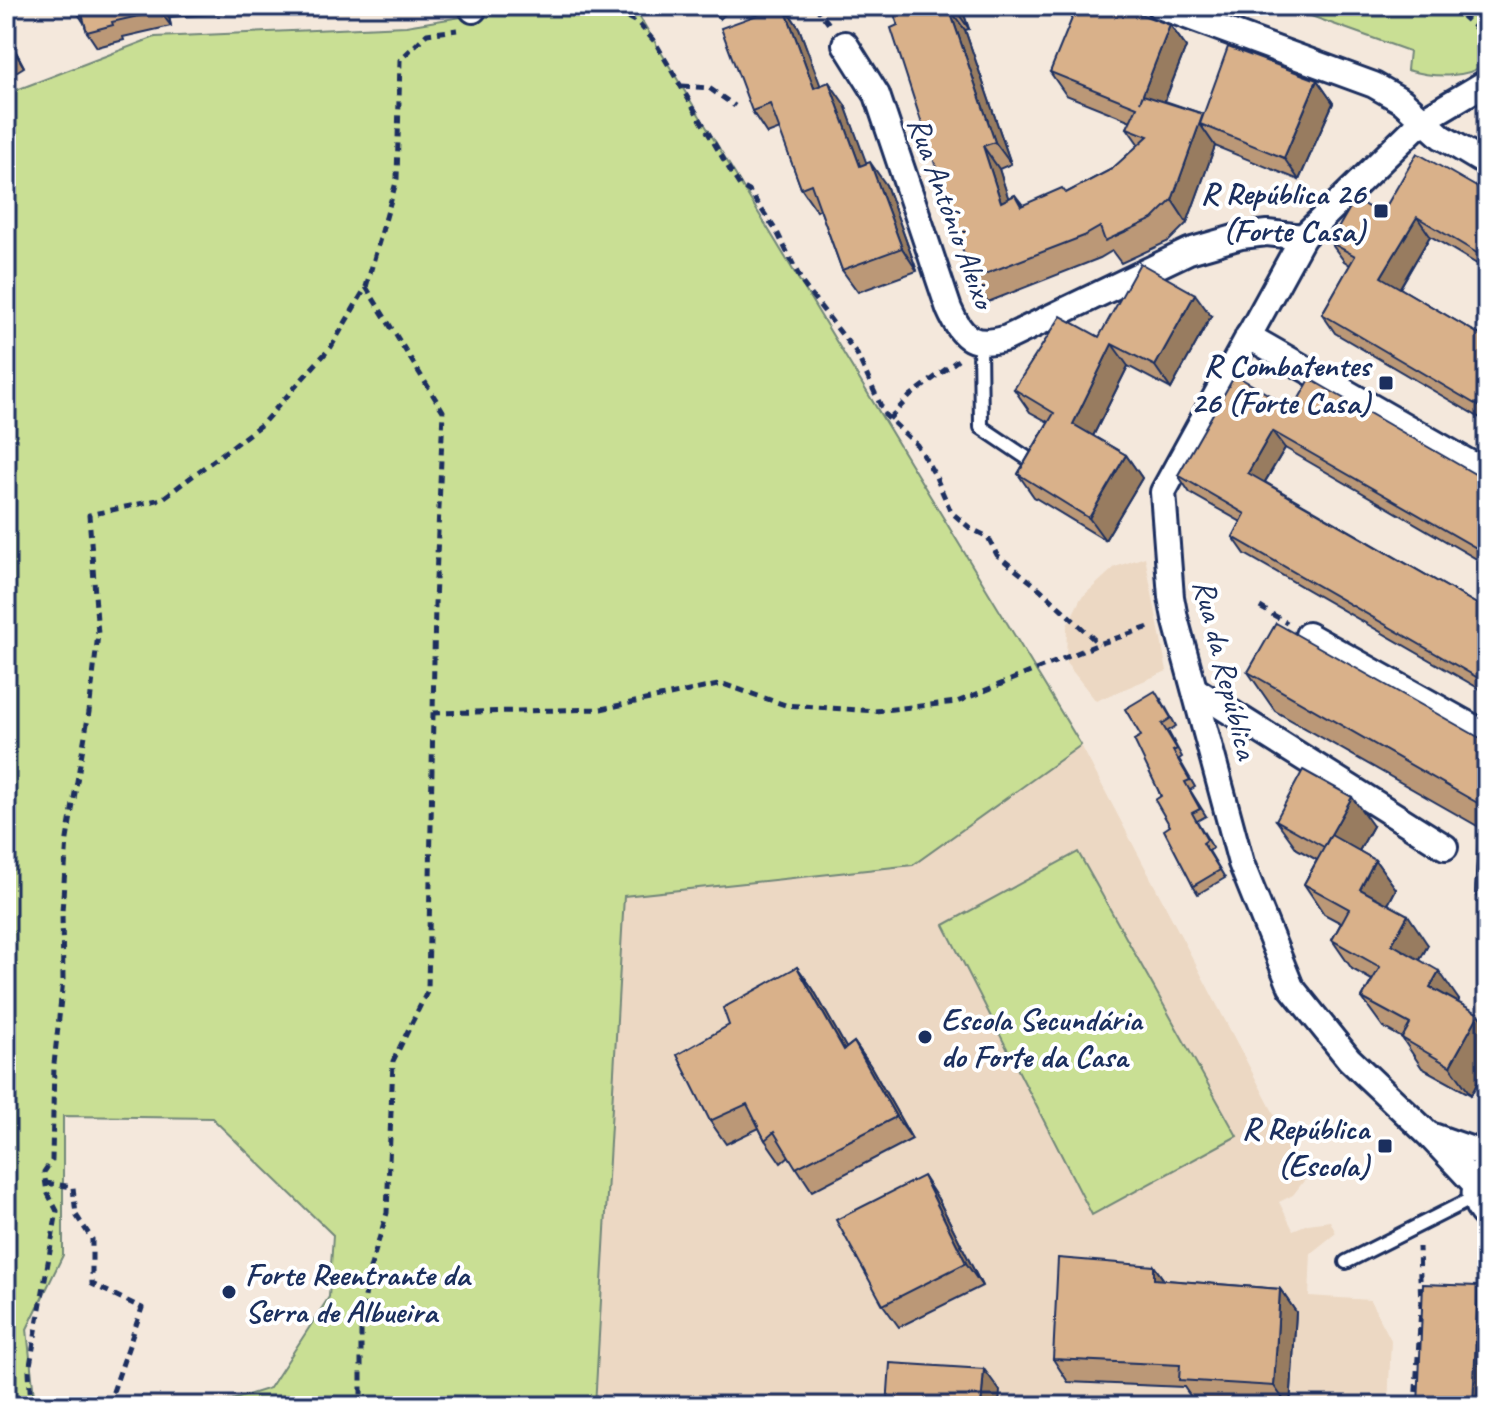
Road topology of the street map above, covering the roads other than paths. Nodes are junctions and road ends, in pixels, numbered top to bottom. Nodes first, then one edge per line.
1 (1159, 6) edge
2 (845, 44) dead end
3 (1487, 82) edge
4 (1423, 120) junction
5 (1487, 164) edge
6 (1303, 237) junction
7 (1248, 336) junction
8 (980, 343) junction
9 (1036, 464) edge
10 (1487, 473) edge
11 (1308, 635) dead end
12 (1197, 691) junction
13 (1487, 735) edge
14 (1445, 847) dead end
15 (1428, 1134) junction
16 (1487, 1155) edge
17 (1481, 1191) edge
18 (1346, 1262) dead end

1 - 4 street
2 - 8 street, Rua António Aleixo
3 - 4 street, Rua da República
4 - 5 street
4 - 6 street, Rua da República
6 - 7 street, Rua da República
6 - 8 street, Rua António Aleixo
7 - 10 street
7 - 12 street, Rua da República
8 - 9 lane
11 - 13 street
12 - 14 street
12 - 15 street, Rua da República
15 - 16 street, Rua da República
15 - 17 street, Rua da República
17 - 18 lane

